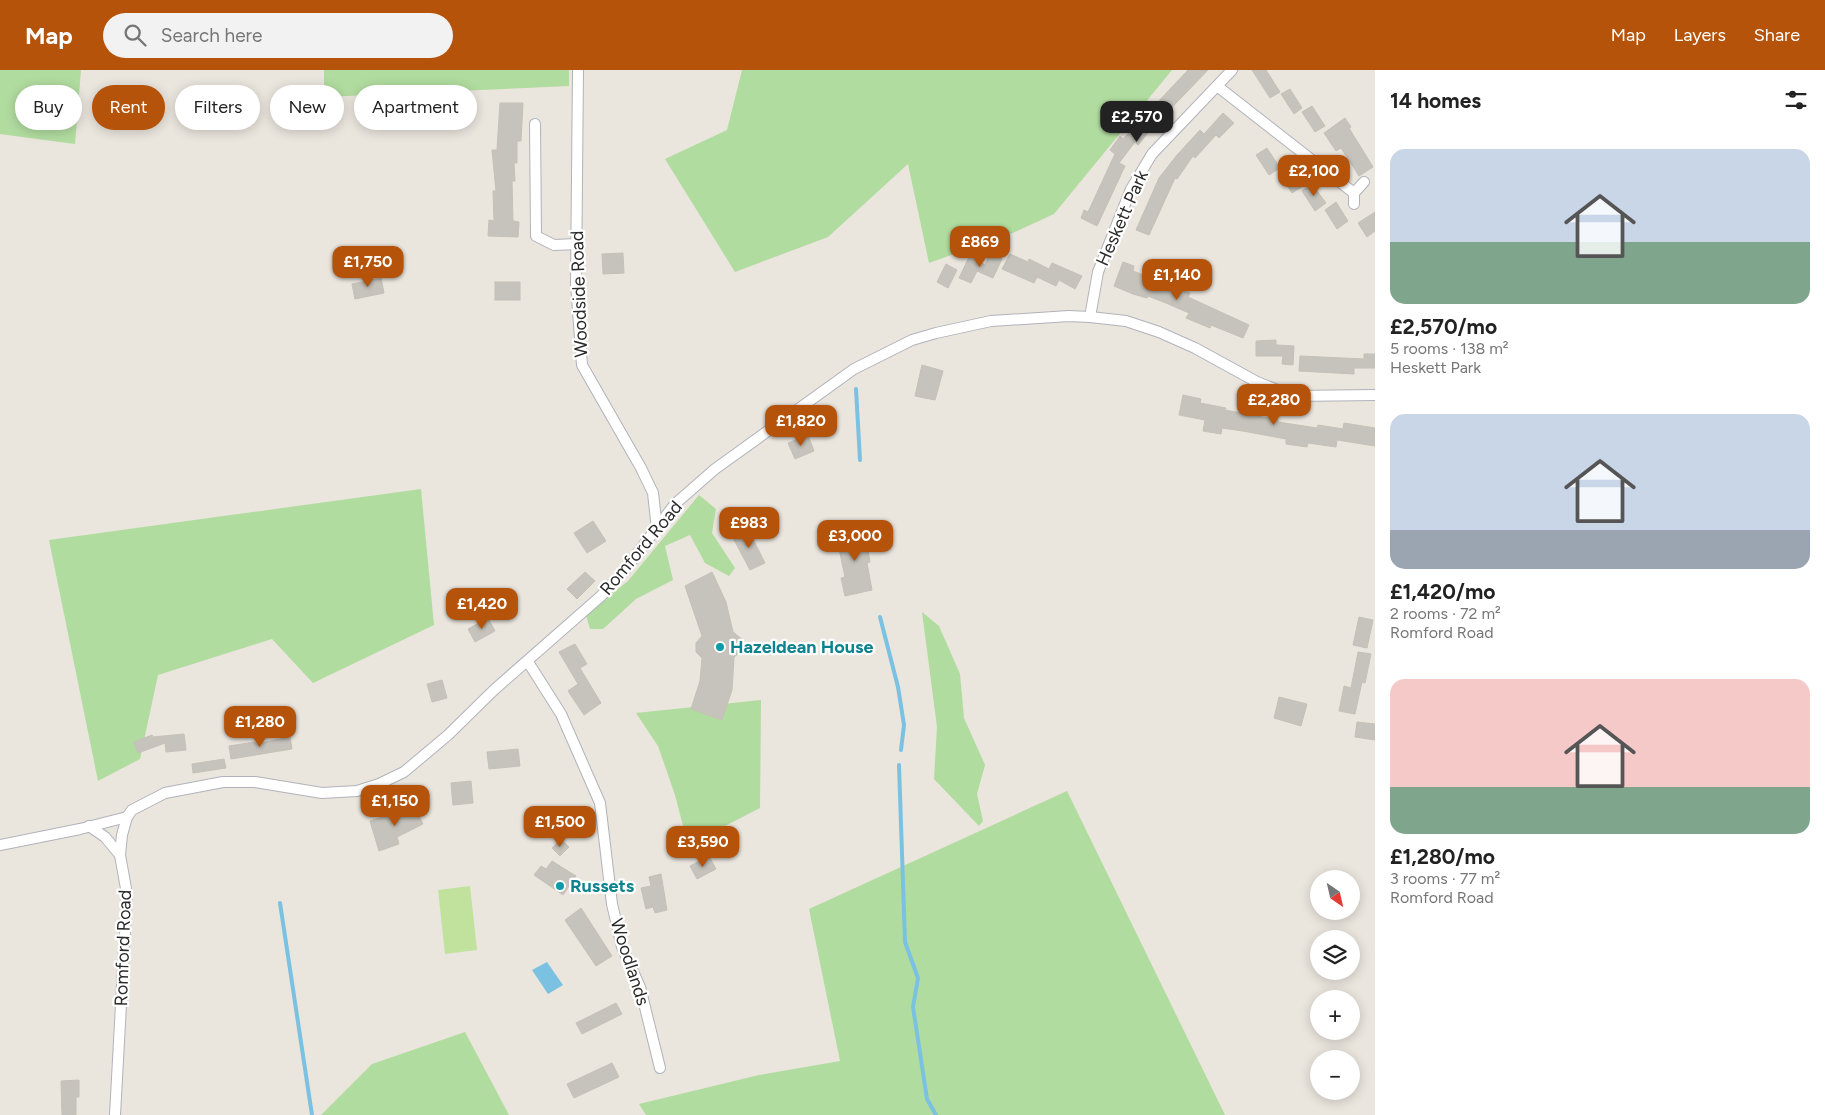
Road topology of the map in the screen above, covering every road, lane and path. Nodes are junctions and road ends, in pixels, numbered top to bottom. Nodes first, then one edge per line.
1 (578, 70) edge
2 (1232, 70) edge
3 (1217, 86) junction
4 (535, 124) dead end
5 (1364, 182) dead end
6 (1354, 193) junction
7 (1354, 204) dead end
8 (577, 244) junction
9 (1090, 317) junction
10 (1375, 395) edge
11 (657, 529) junction
12 (528, 662) junction
13 (127, 817) junction
14 (89, 826) junction
15 (0, 845) edge
16 (120, 855) junction
17 (660, 1068) dead end
18 (115, 1115) edge

1 - 8 street, Woodside Road
2 - 3 street, Heskett Park
3 - 6 street
3 - 9 street, Heskett Park
4 - 8 street
5 - 6 street
6 - 7 street
8 - 11 street, Woodside Road
9 - 10 street, Romford Road
9 - 11 street, Romford Road
11 - 12 street, Romford Road
12 - 13 street, Romford Road
12 - 17 street, Woodlands
13 - 14 street
13 - 16 street, Romford Road
14 - 15 street
14 - 16 street
16 - 18 street, Romford Road

